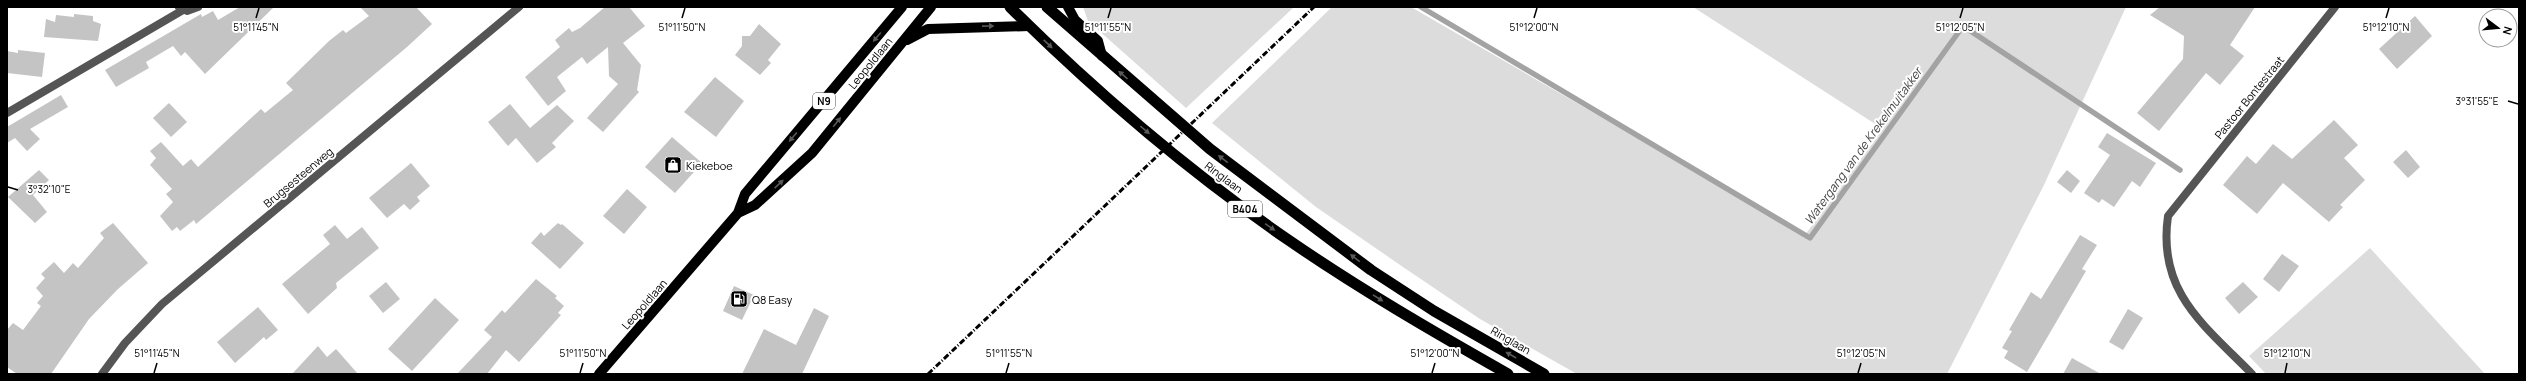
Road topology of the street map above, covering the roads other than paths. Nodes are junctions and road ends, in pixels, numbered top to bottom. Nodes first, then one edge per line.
1 (198, 7) edge
2 (520, 7) edge
3 (902, 7) edge
4 (931, 7) edge
5 (1010, 7) edge
6 (1047, 7) edge
7 (1068, 7) edge
8 (2335, 7) edge
9 (181, 8) edge
10 (1029, 26) junction
11 (903, 42) junction
12 (1102, 56) junction
13 (7, 113) edge
14 (738, 213) junction
15 (102, 374) edge
16 (599, 374) edge
17 (1508, 374) edge
18 (1544, 374) edge
19 (2252, 374) edge

1 - 9 street
2 - 15 street, Brugsesteenweg
3 -> 14 main road, Leopoldlaan / N9
4 - 11 main road, Leopoldlaan / N9
5 - 10 highway, Ringlaan / B404
6 - 12 highway, Ringlaan / B404
7 - 12 main road
8 - 19 street, Pastoor Bontestraat
9 - 13 street
11 -> 10 main road
10 -> 17 highway, Ringlaan / B404
14 -> 11 main road, Leopoldlaan / N9
18 -> 12 highway, Ringlaan / B404
14 - 16 main road, Leopoldlaan / N9

